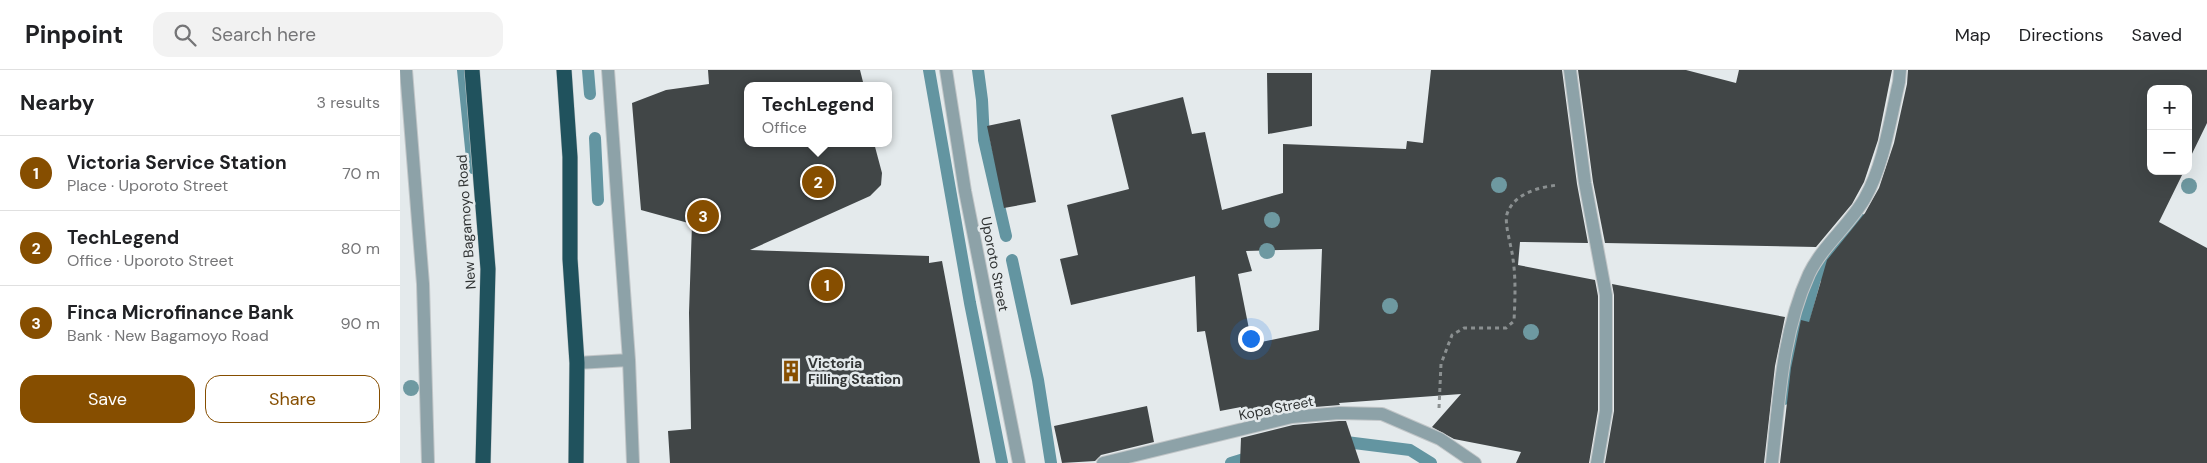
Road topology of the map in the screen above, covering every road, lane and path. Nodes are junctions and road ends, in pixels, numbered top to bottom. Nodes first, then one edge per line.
1 (406, 70) edge
2 (472, 70) edge
3 (564, 70) edge
4 (608, 70) edge
5 (946, 70) edge
6 (1570, 70) edge
7 (1900, 70) edge
8 (1586, 183) junction
9 (629, 360) junction
10 (577, 364) junction
11 (1440, 438) junction
12 (428, 463) edge
13 (483, 463) edge
14 (576, 463) edge
15 (633, 463) edge
16 (1018, 463) edge
17 (1103, 463) edge
18 (1476, 463) edge
19 (1597, 463) edge
20 (1772, 463) edge

1 - 12 street
2 - 13 highway, New Bagamoyo Road
3 - 10 highway
4 - 9 street
5 - 16 street, Uporoto Street
6 - 8 street
7 - 20 street
8 - 11 path
8 - 19 street
9 - 10 street
9 - 15 street
10 - 14 highway
11 - 17 street, Kopa Street
11 - 18 street, Kopa Street

